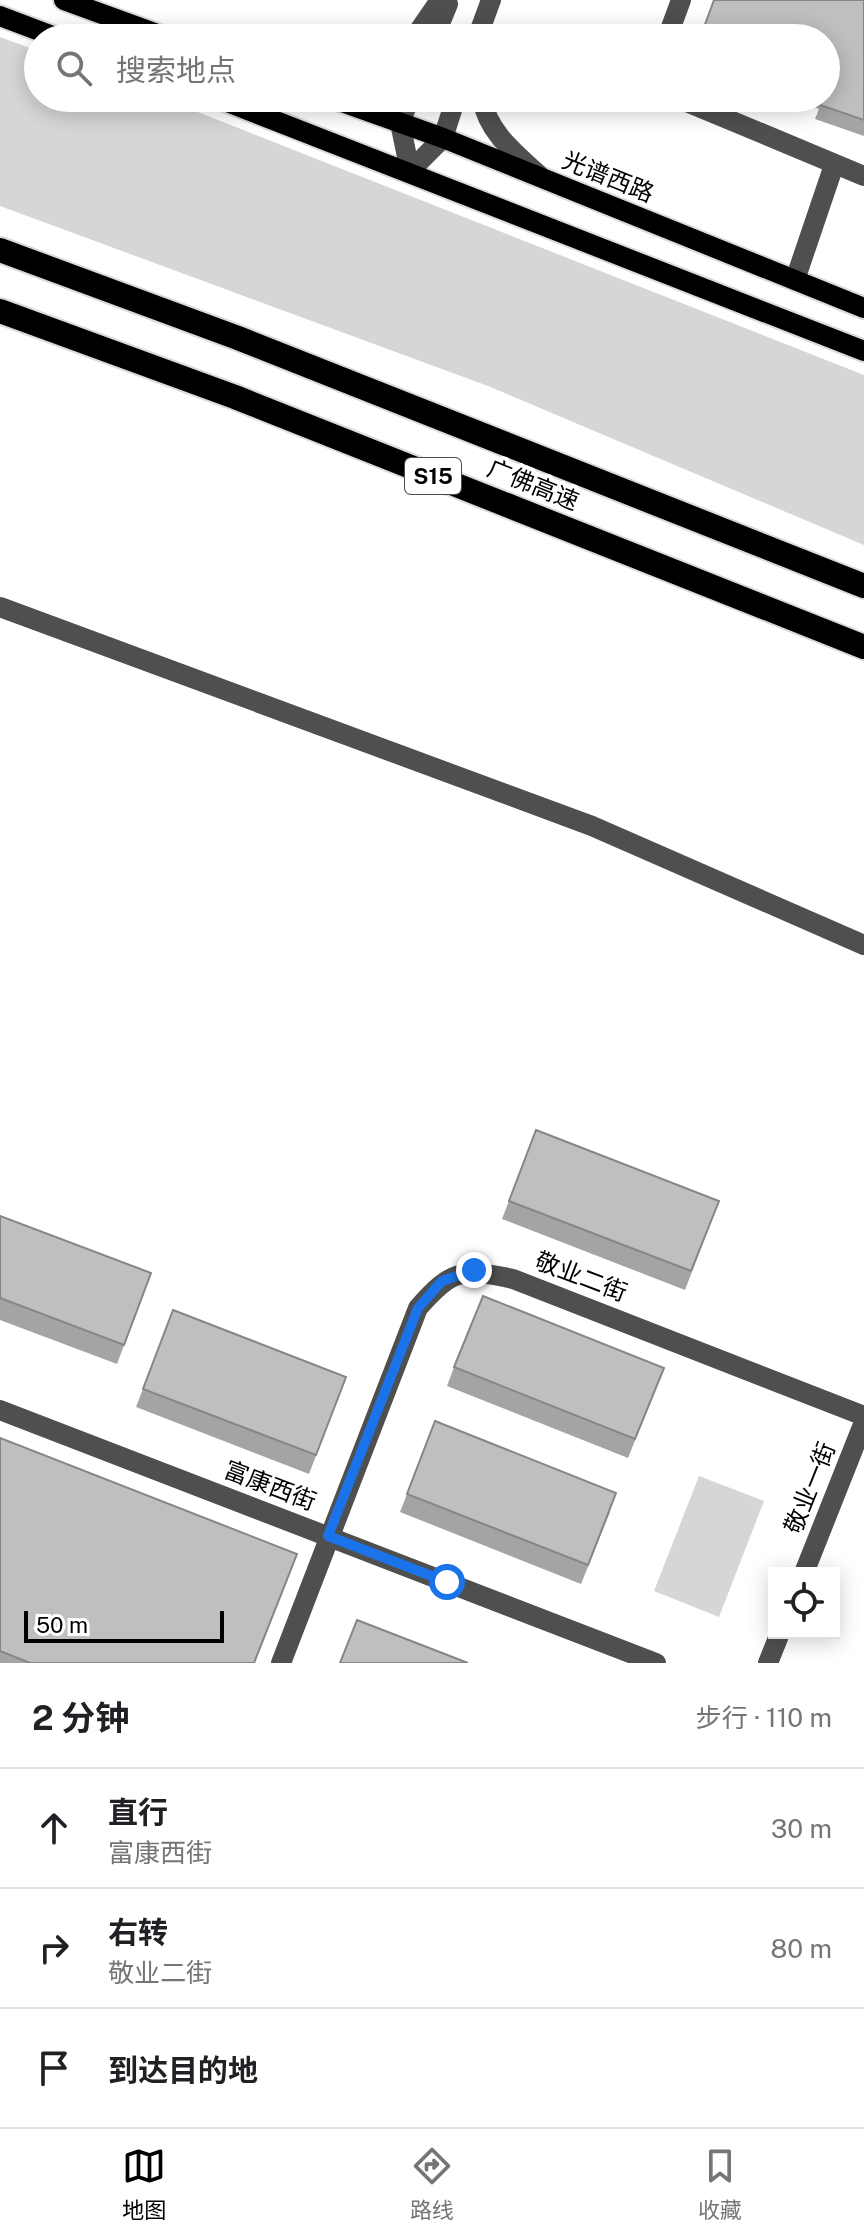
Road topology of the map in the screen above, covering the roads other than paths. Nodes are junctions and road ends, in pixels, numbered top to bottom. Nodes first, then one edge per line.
1 (64, 0) edge
2 (440, 0) edge
3 (450, 0) edge
4 (492, 0) edge
5 (681, 0) edge
6 (0, 16) edge
7 (130, 24) edge
8 (424, 24) edge
9 (440, 24) edge
10 (483, 24) edge
11 (489, 24) edge
12 (672, 24) edge
13 (24, 25) edge
14 (254, 112) edge
15 (370, 112) edge
16 (404, 112) edge
17 (451, 112) edge
18 (484, 112) edge
19 (710, 112) edge
20 (400, 123) junction
21 (443, 138) junction
22 (834, 165) junction
23 (410, 171) junction
24 (864, 176) edge
25 (543, 178) junction
26 (0, 250) edge
27 (795, 280) junction
28 (864, 308) edge
29 (0, 311) edge
30 (864, 351) edge
31 (864, 586) edge
32 (0, 607) edge
33 (864, 647) edge
34 (864, 945) edge
35 (0, 1410) edge
36 (864, 1416) edge
37 (864, 1422) edge
38 (328, 1536) junction
39 (806, 1567) edge
40 (778, 1639) edge
41 (281, 1663) edge
42 (656, 1663) edge
43 (768, 1663) edge

1 - 7 main road
2 - 8 street
3 - 9 street
4 - 10 street
4 - 11 street
5 - 12 street
6 - 13 main road
14 - 23 main road
15 - 20 main road, 光谱西路
16 - 20 street
17 - 21 street
18 - 25 street
19 - 22 street
20 - 21 main road, 光谱西路
20 - 23 street
21 - 23 street
21 - 25 main road, 光谱西路
22 - 24 street
22 - 27 street
23 - 30 main road
25 - 27 main road, 光谱西路
26 - 31 highway, 广佛高速 / S15
27 - 28 main road, 光谱西路
29 - 33 highway, 广佛高速 / S15
32 - 34 street
35 - 38 street, 富康西街
36 - 38 street, 敬业二街
37 - 39 street, 敬业一街
38 - 41 street, 敬业二街
38 - 42 street, 富康西街
40 - 43 street

